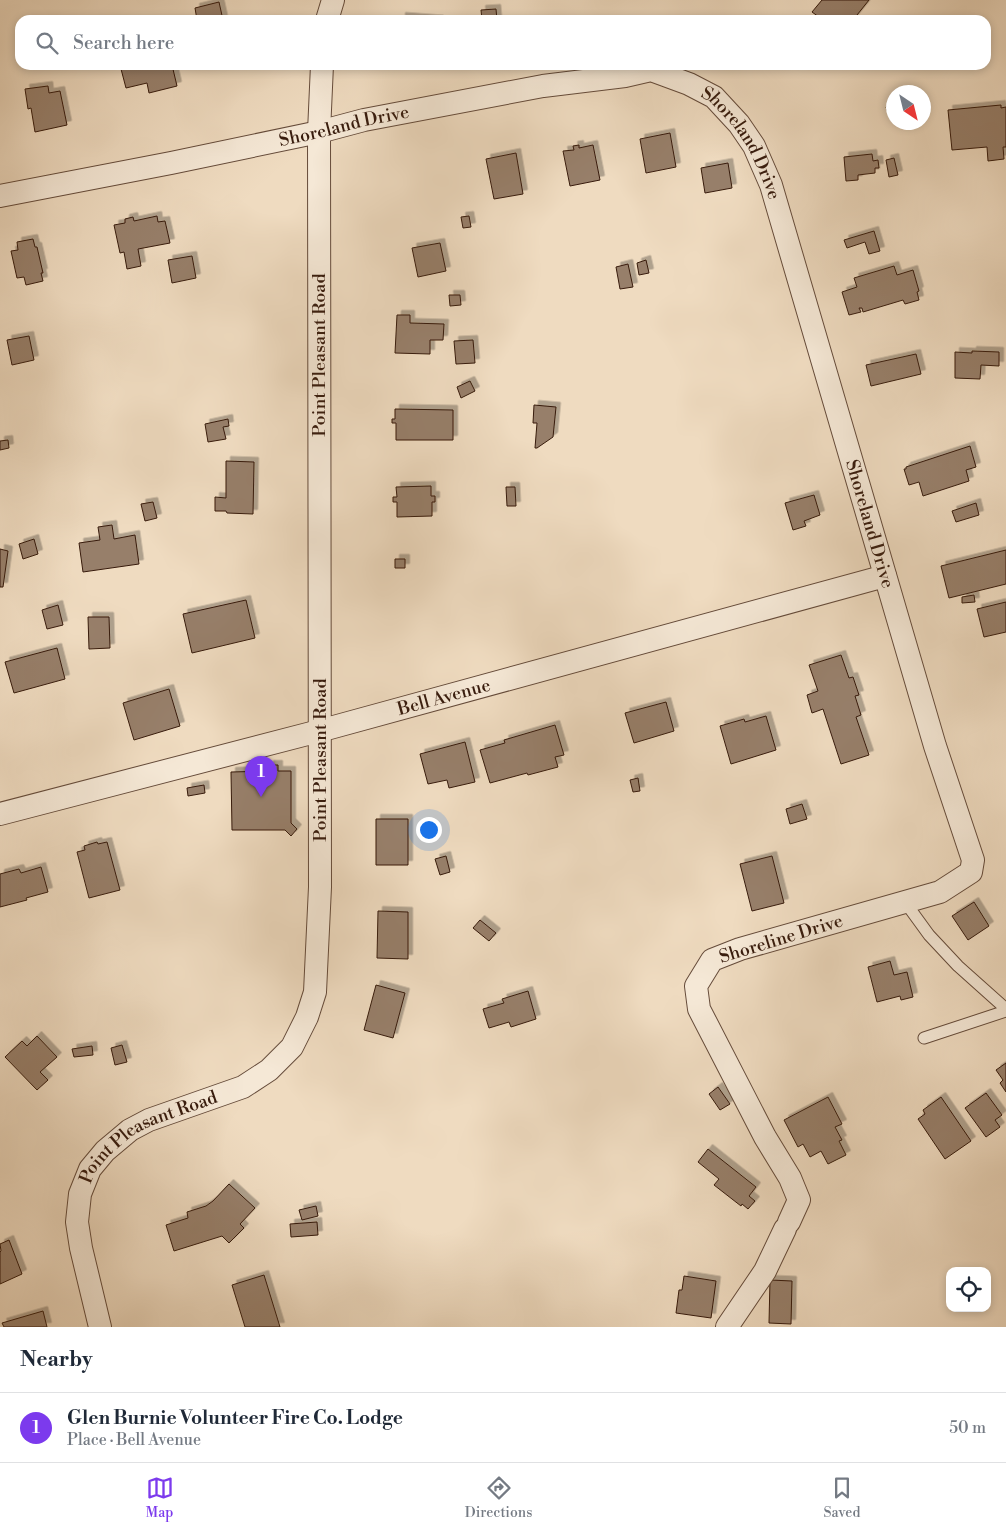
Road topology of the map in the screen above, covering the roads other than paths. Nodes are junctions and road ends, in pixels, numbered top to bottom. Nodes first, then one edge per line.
1 (333, 0) edge
2 (329, 15) edge
3 (322, 70) edge
4 (318, 132) junction
5 (0, 196) edge
6 (886, 576) junction
7 (319, 731) junction
8 (935, 746) joint
9 (0, 814) edge
10 (905, 902) junction
11 (1006, 1010) edge
12 (924, 1038) dead end
13 (100, 1327) edge
14 (727, 1327) edge

1 - 2 street
3 - 4 street, Point Pleasant Road
4 - 5 street, Shoreland Drive
4 - 6 street, Shoreland Drive
4 - 7 street, Point Pleasant Road
6 - 7 street, Bell Avenue
6 - 8 street, Shoreland Drive
7 - 9 street, Bell Avenue
7 - 13 street, Point Pleasant Road
8 - 10 street, Shoreline Drive
10 - 11 lane
10 - 14 street, Shoreline Drive
11 - 12 lane

